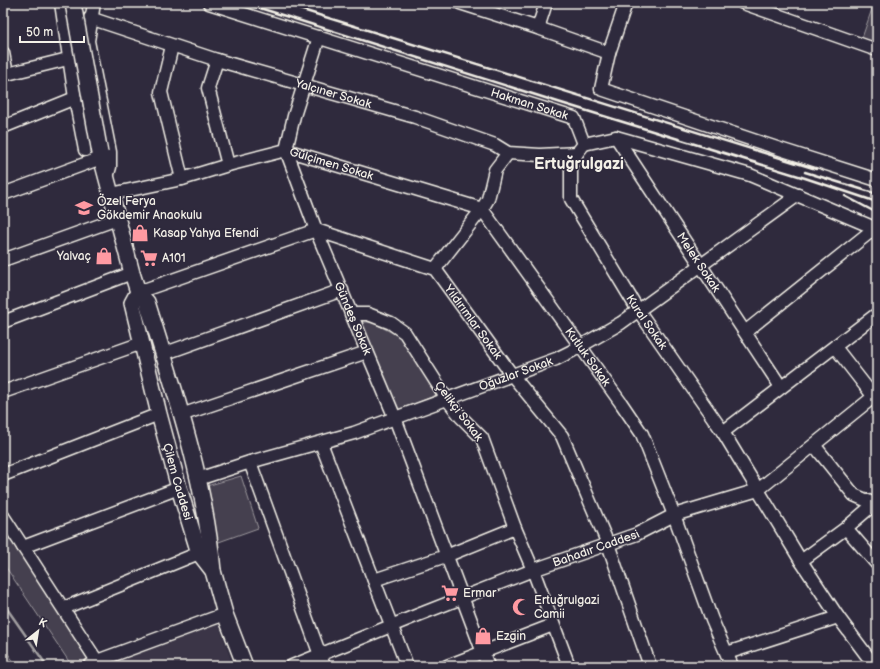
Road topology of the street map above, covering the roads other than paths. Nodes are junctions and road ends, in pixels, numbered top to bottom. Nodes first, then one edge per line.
1 (61, 3) edge
2 (73, 3) edge
3 (94, 3) edge
4 (209, 3) edge
5 (460, 3) edge
6 (546, 3) edge
7 (626, 3) edge
8 (743, 3) edge
9 (90, 18) junction
10 (538, 28) junction
11 (319, 37) junction
12 (172, 46) junction
13 (877, 50) edge
14 (3, 53) edge
15 (609, 53) junction
16 (91, 54) junction
17 (69, 59) junction
18 (217, 60) junction
19 (5, 75) edge
20 (304, 84) junction
21 (75, 98) junction
22 (3, 127) edge
23 (616, 137) junction
24 (580, 149) junction
25 (85, 150) dead end
26 (286, 150) junction
27 (508, 153) junction
28 (100, 156) junction
29 (228, 165) junction
30 (106, 178) junction
31 (182, 179) junction
32 (877, 180) edge
33 (3, 194) edge
34 (111, 194) junction
35 (798, 195) junction
36 (482, 209) junction
37 (117, 219) junction
38 (876, 228) edge
39 (316, 230) junction
40 (3, 260) edge
41 (700, 266) junction
42 (436, 269) junction
43 (132, 273) junction
44 (342, 290) junction
45 (138, 292) junction
46 (638, 310) junction
47 (351, 314) junction
48 (877, 314) edge
49 (3, 322) edge
50 (744, 332) junction
51 (142, 343) junction
52 (580, 346) junction
53 (835, 347) junction
54 (367, 352) junction
55 (163, 354) junction
56 (512, 375) junction
57 (781, 388) junction
58 (3, 392) edge
59 (875, 396) edge
60 (447, 399) junction
61 (159, 414) junction
62 (181, 415) junction
63 (395, 418) junction
64 (722, 432) junction
65 (321, 443) junction
66 (814, 445) junction
67 (250, 462) junction
68 (3, 475) edge
69 (198, 479) junction
70 (179, 488) junction
71 (758, 490) junction
72 (876, 504) edge
73 (3, 516) edge
74 (674, 516) junction
75 (514, 528) junction
76 (846, 528) junction
77 (608, 544) junction
78 (23, 547) junction
79 (199, 553) junction
80 (446, 556) junction
81 (801, 561) junction
82 (877, 564) edge
83 (533, 570) junction
84 (213, 571) junction
85 (374, 580) junction
86 (462, 598) junction
87 (64, 608) junction
88 (225, 614) junction
89 (838, 617) junction
90 (554, 625) junction
91 (391, 626) junction
92 (483, 652) junction
93 (727, 653) junction
94 (322, 660) edge
95 (871, 660) edge
96 (93, 664) edge
97 (245, 666) edge
98 (292, 666) edge
99 (407, 666) edge
100 (447, 666) edge
101 (488, 666) edge
102 (568, 666) edge
103 (650, 666) edge
104 (732, 666) edge

1 - 17 street
2 - 28 main road, bridge
3 - 9 street
4 - 11 street, Hakman Sokak
5 - 10 street
6 - 10 street
7 - 15 street
8 - 13 street
9 - 12 street, Yalçıner Sokak
9 - 16 street
10 - 15 street
11 - 20 street
11 - 24 street, Hakman Sokak
12 - 18 street, Yalçıner Sokak
12 - 31 street
14 - 19 street
15 - 32 street
16 - 17 street
16 - 30 street
17 - 19 street
17 - 21 street
18 - 20 street, Yalçıner Sokak
18 - 29 street
20 - 26 street
20 - 27 street, Yalçıner Sokak
21 - 22 street
21 - 25 street
23 - 24 street
23 - 35 street
23 - 41 street, Melek Sokak
24 - 27 street, Yalçıner Sokak
24 - 46 street, Kural Sokak
26 - 29 street, Gülçimen Sokak
26 - 36 street, Gülçimen Sokak
26 - 39 street, Gündeş Sokak
27 - 36 street
28 - 30 main road
28 - 33 street
29 - 31 street, Gülçimen Sokak
30 - 34 main road
31 - 34 street, Gülçimen Sokak
34 - 37 main road
35 - 38 street
35 - 41 street, Oğuzlar Sokak
36 - 42 street
36 - 52 street, Kutluk Sokak
37 - 40 street
37 - 43 main road
38 - 50 street
39 - 42 street
39 - 44 street, Gündeş Sokak
39 - 45 street
41 - 46 street, Oğuzlar Sokak
41 - 50 street, Melek Sokak
42 - 56 street, Yıldırımlar Sokak
43 - 45 main road
43 - 49 street
44 - 47 street, Gündeş Sokak
44 - 55 street
45 - 51 main road, Çilem Caddesi
45 - 55 main road
46 - 52 street, Oğuzlar Sokak
46 - 64 street, Kural Sokak
47 - 54 street, Gündeş Sokak
47 - 60 street, Çelikçi Sokak
48 - 53 street
50 - 57 street, Melek Sokak
51 - 58 street
51 - 61 main road, Çilem Caddesi
52 - 56 street, Oğuzlar Sokak
52 - 74 street, Kutluk Sokak
53 - 57 street
53 - 59 street
54 - 62 street
54 - 63 street, Gündeş Sokak
55 - 62 main road
56 - 60 street, Oğuzlar Sokak
56 - 77 street, Yıldırımlar Sokak
57 - 64 street
59 - 66 street, Bahadır Caddesi
60 - 63 street, Oğuzlar Sokak
60 - 75 street, Çelikçi Sokak
61 - 68 street
61 - 70 main road, Çilem Caddesi
62 - 69 main road
63 - 65 street, Oğuzlar Sokak
63 - 80 street, Gündeş Sokak
64 - 71 street, Kural Sokak
65 - 67 street, Oğuzlar Sokak
65 - 85 street
66 - 71 street, Bahadır Caddesi
66 - 72 street
67 - 69 street, Oğuzlar Sokak
67 - 94 street
69 - 84 main road
70 - 78 street
70 - 79 main road, Çilem Caddesi
71 - 74 street, Bahadır Caddesi
71 - 81 street, Kural Sokak
72 - 76 street
73 - 78 street
74 - 77 street, Bahadır Caddesi
74 - 93 street, Kutluk Sokak
75 - 80 street
75 - 83 street, Çelikçi Sokak
76 - 81 street
76 - 82 street
77 - 83 street, Bahadır Caddesi
77 - 103 street, Yıldırımlar Sokak
78 - 87 street
79 - 84 main road, Çilem Caddesi
79 - 87 street
80 - 85 street
80 - 86 street, Gündeş Sokak
81 - 89 street, Kural Sokak
83 - 86 street, Bahadır Caddesi
83 - 90 street, Çelikçi Sokak
84 - 88 main road, Çilem Caddesi
85 - 91 street
86 - 91 street, Bahadır Caddesi
86 - 92 street, Gündeş Sokak
87 - 96 street
88 - 96 street
88 - 97 main road, Çilem Caddesi
89 - 93 street
89 - 95 street, Kural Sokak
90 - 92 street
90 - 102 street, Çelikçi Sokak
91 - 94 street, Bahadır Caddesi
91 - 99 street
92 - 100 street
92 - 101 street, Gündeş Sokak
93 - 104 street, Kutluk Sokak
94 - 98 street, Bahadır Caddesi

